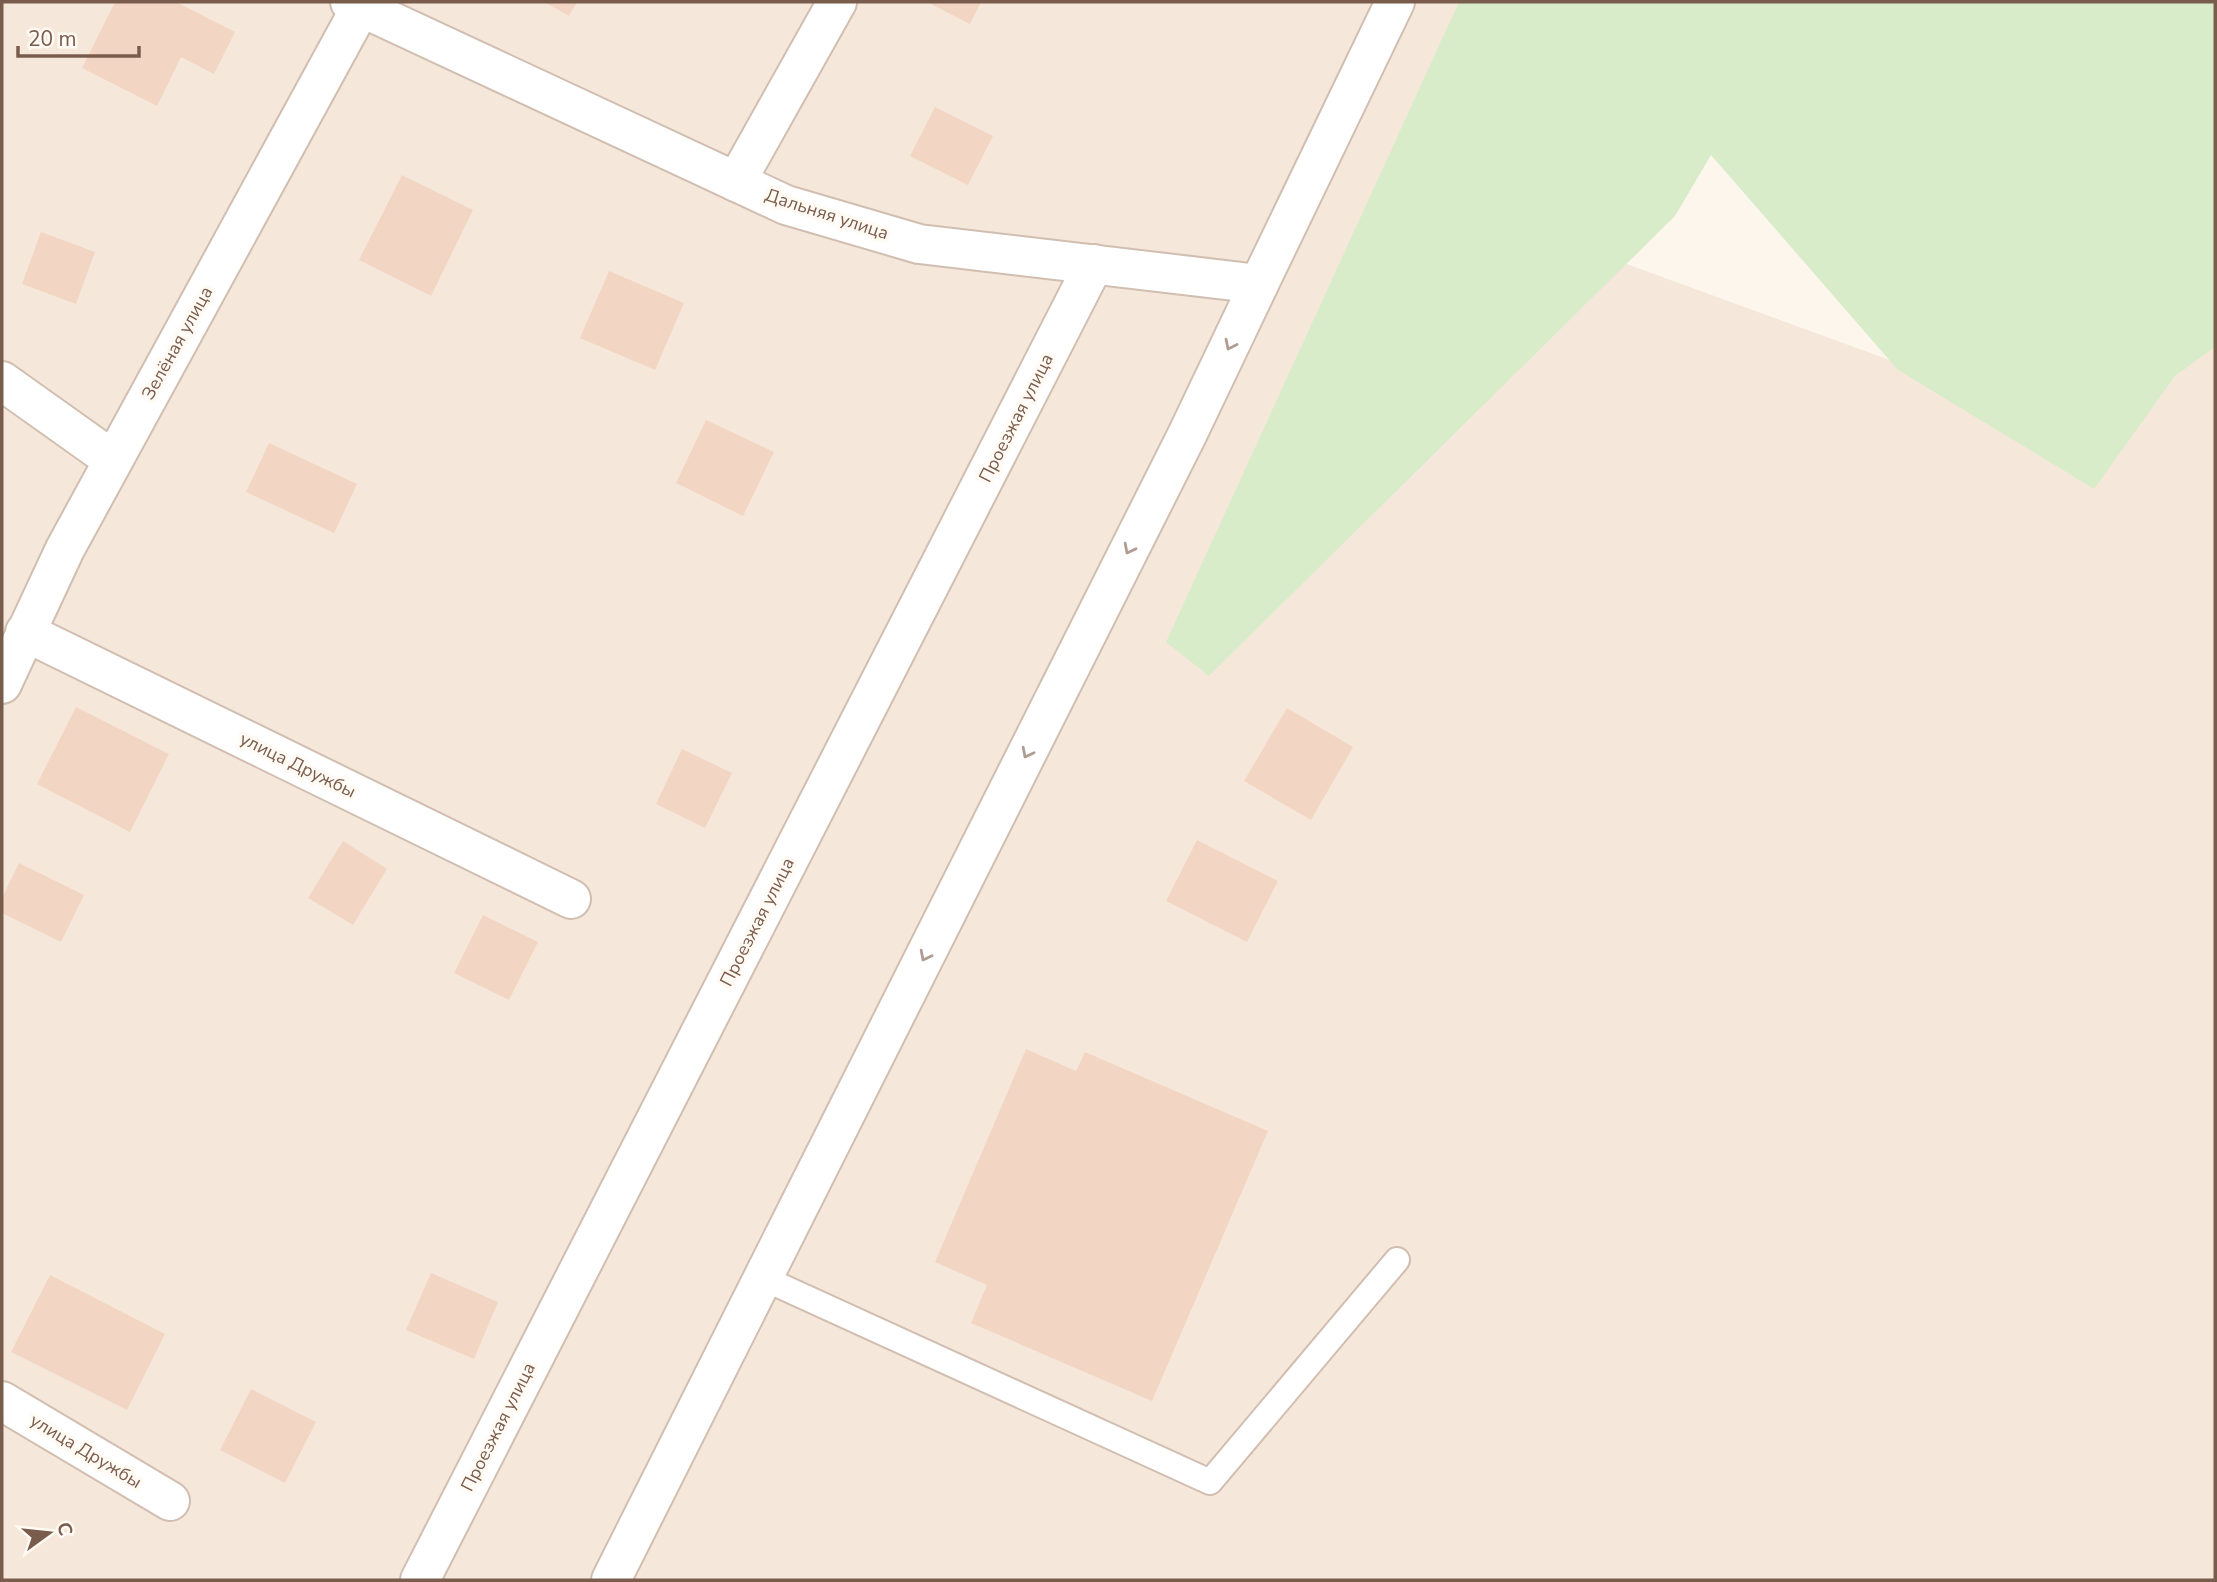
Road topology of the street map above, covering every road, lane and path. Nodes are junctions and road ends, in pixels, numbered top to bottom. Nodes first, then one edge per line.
1 (837, 2) edge
2 (1395, 2) edge
3 (355, 5) edge
4 (736, 181) junction
5 (1094, 264) junction
6 (1259, 284) junction
7 (2, 381) edge
8 (113, 460) junction
9 (25, 632) junction
10 (2, 684) edge
11 (570, 899) dead end
12 (1397, 1260) dead end
13 (763, 1278) junction
14 (2, 1401) edge
15 (170, 1501) dead end
16 (420, 1580) edge
17 (611, 1580) edge

1 - 4 street
2 - 6 street
3 - 4 street, Дальняя улица
3 - 8 street, Зелёная улица
4 - 5 street, Дальняя улица
5 - 6 street, Дальняя улица
5 - 16 street, Проезжая улица
6 -> 13 street
7 - 8 street
8 - 9 street, Зелёная улица
9 - 10 street, Зелёная улица
9 - 11 street, улица Дружбы
12 - 13 lane
13 - 17 street
14 - 15 street, улица Дружбы

